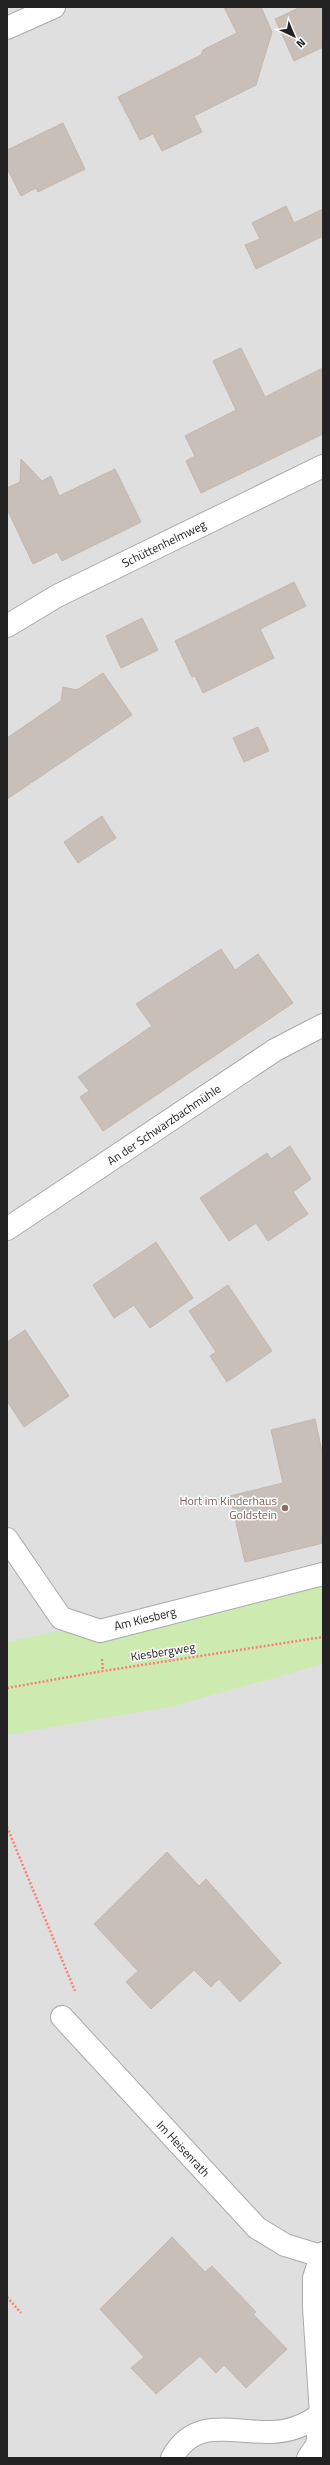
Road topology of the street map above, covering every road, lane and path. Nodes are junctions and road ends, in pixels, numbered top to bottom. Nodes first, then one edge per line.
1 (54, 7) edge
2 (8, 23) edge
3 (323, 466) edge
4 (7, 626) edge
5 (323, 1025) edge
6 (7, 1229) edge
7 (7, 1539) edge
8 (323, 1574) edge
9 (323, 1636) edge
10 (7, 1688) edge
11 (7, 1827) edge
12 (62, 2018) joint
13 (322, 2254) edge
14 (7, 2297) edge
15 (21, 2313) dead end
16 (321, 2414) junction
17 (172, 2458) edge
18 (308, 2458) edge

1 - 2 street
3 - 4 street, Schüttenhelmweg
5 - 6 street, An der Schwarzbachmühle
7 - 8 street, Am Kiesberg
9 - 10 path, Kiesbergweg
11 - 12 path
12 - 13 street, Im Heisenrath
13 - 16 street, Im Heisenrath
14 - 15 path
16 - 17 street
16 - 18 street, Im Heisenrath

